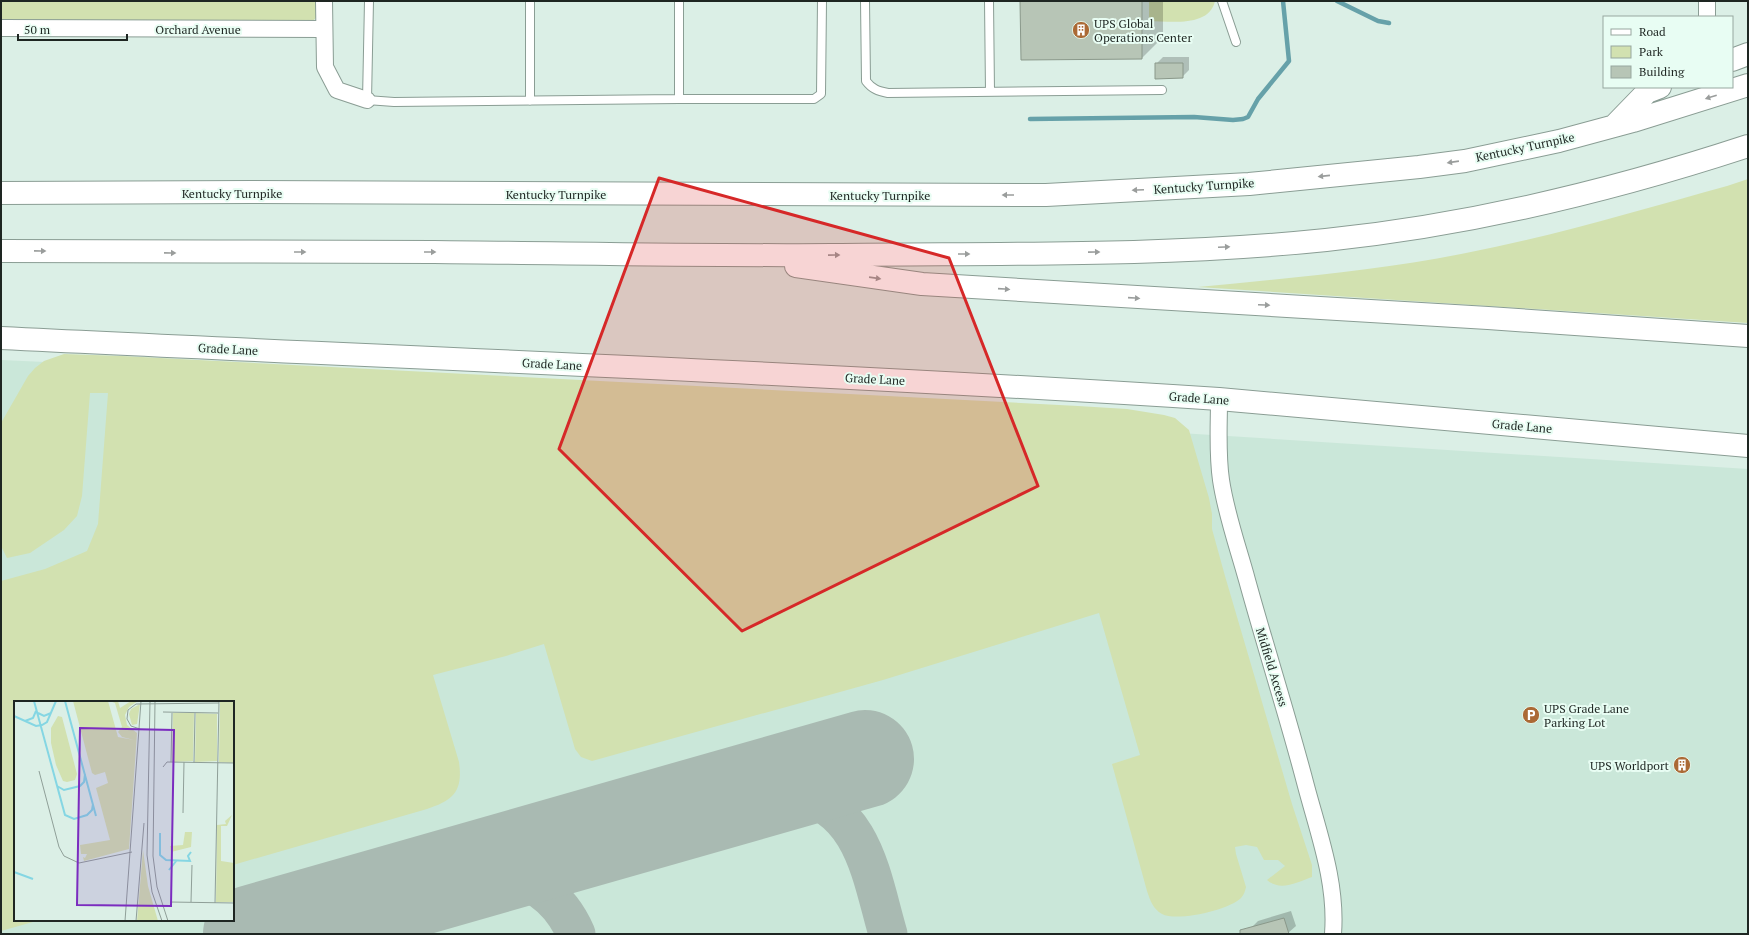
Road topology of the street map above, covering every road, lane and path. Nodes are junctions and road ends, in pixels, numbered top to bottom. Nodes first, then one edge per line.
1 (324, 1) edge
2 (369, 1) edge
3 (530, 1) edge
4 (679, 1) edge
5 (822, 1) edge
6 (865, 1) edge
7 (989, 1) edge
8 (1222, 1) edge
9 (1, 28) edge
10 (324, 29) junction
11 (1236, 42) dead end
12 (1748, 54) edge
13 (1733, 60) edge
14 (1748, 85) edge
15 (1657, 88) edge
16 (1162, 90) dead end
17 (990, 92) junction
18 (679, 99) junction
19 (367, 100) junction
20 (530, 101) junction
21 (1614, 126) junction
22 (1748, 146) edge
23 (1, 193) edge
24 (1, 251) edge
25 (725, 256) junction
26 (1748, 336) edge
27 (1, 338) edge
28 (1219, 398) junction
29 (1748, 446) edge
30 (1333, 934) edge

1 - 10 street
2 - 19 lane
3 - 20 lane
4 - 18 lane
5 - 18 lane
6 - 17 lane
7 - 17 lane
8 - 11 lane
9 - 10 street, Orchard Avenue
10 - 19 street
12 - 13 main road
14 -> 21 main road, Kentucky Turnpike
15 - 21 main road
16 - 17 lane
18 - 20 lane
19 - 20 lane
21 -> 23 main road, Kentucky Turnpike
25 -> 22 main road
24 -> 25 main road
25 -> 26 main road
27 - 28 main road, Grade Lane
28 - 29 main road, Grade Lane
28 - 30 street, Midfield Access

